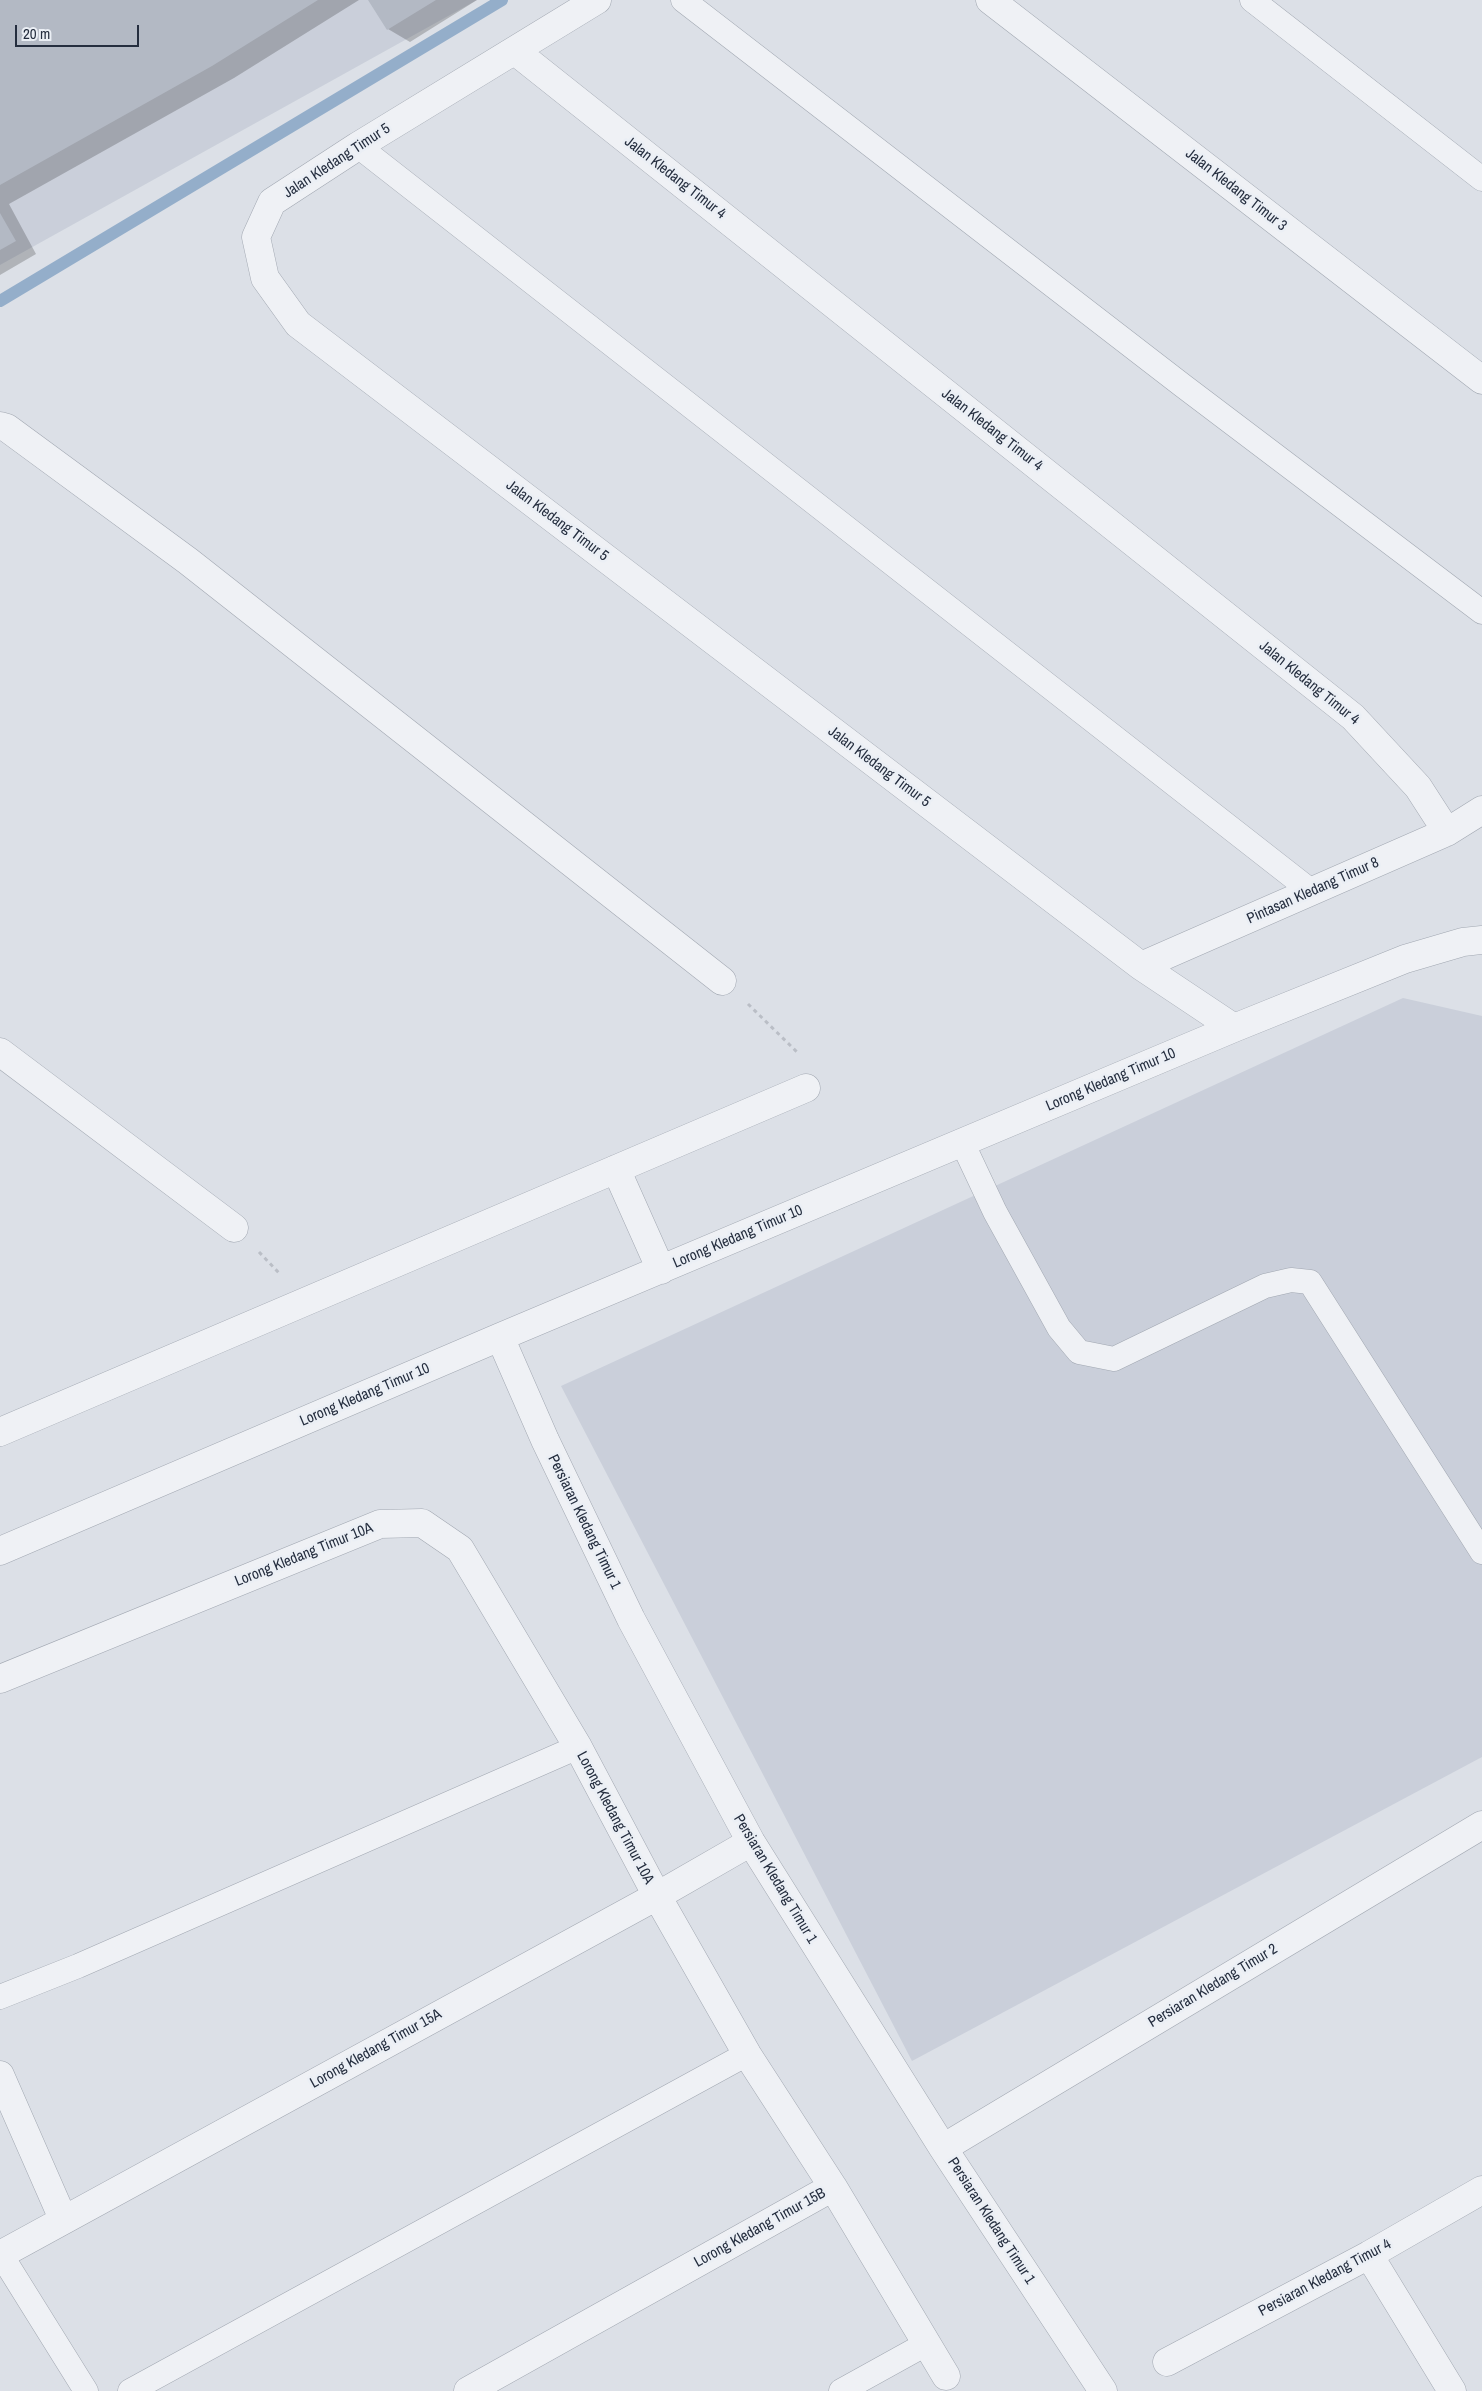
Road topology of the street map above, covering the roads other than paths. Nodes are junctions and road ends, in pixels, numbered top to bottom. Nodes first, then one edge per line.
1 (597, 0) edge
2 (683, 0) edge
3 (990, 0) edge
4 (1252, 0) edge
5 (515, 51) junction
6 (358, 146) junction
7 (1482, 179) edge
8 (1482, 380) edge
9 (0, 426) edge
10 (1482, 612) edge
11 (1482, 810) edge
12 (1447, 832) junction
13 (1311, 891) junction
14 (1482, 940) edge
15 (1141, 966) junction
16 (722, 981) road end
17 (1234, 1028) junction
18 (0, 1052) edge
19 (806, 1088) road end
20 (962, 1142) junction
21 (616, 1170) junction
22 (234, 1228) road end
23 (661, 1270) junction
24 (500, 1337) junction
25 (0, 1432) edge
26 (0, 1551) edge
27 (1482, 1552) edge
28 (0, 1679) edge
29 (578, 1747) junction
30 (1482, 1824) edge
31 (751, 1842) junction
32 (657, 1896) junction
33 (0, 1997) edge
34 (747, 2054) junction
35 (0, 2074) edge
36 (944, 2148) junction
37 (833, 2187) junction
38 (1482, 2190) edge
39 (63, 2219) junction
40 (0, 2254) edge
41 (1369, 2255) junction
42 (926, 2344) junction
43 (1167, 2362) dead end
44 (946, 2376) dead end
45 (86, 2391) edge
46 (130, 2391) edge
47 (468, 2391) edge
48 (841, 2391) edge
49 (1103, 2391) edge
50 (1452, 2391) edge

1 - 5 street, Jalan Kledang Timur 5
2 - 10 lane
3 - 8 street, Jalan Kledang Timur 3
4 - 7 lane
5 - 6 street, Jalan Kledang Timur 5
5 - 12 street, Jalan Kledang Timur 4
6 - 13 lane
6 - 15 street, Jalan Kledang Timur 5
9 - 16 street
11 - 12 street, Pintasan Kledang Timur 8
12 - 13 street, Pintasan Kledang Timur 8
13 - 15 street, Pintasan Kledang Timur 8
14 - 17 street, Lorong Kledang Timur 10
15 - 17 street, Jalan Kledang Timur 5
17 - 20 street, Lorong Kledang Timur 10
18 - 22 street
19 - 21 street
20 - 23 street, Lorong Kledang Timur 10
20 - 27 lane
21 - 23 street
21 - 25 street
23 - 24 street, Lorong Kledang Timur 10
24 - 26 street, Lorong Kledang Timur 10
24 - 31 street, Persiaran Kledang Timur 1
28 - 29 street, Lorong Kledang Timur 10A
29 - 32 street, Lorong Kledang Timur 10A
29 - 33 lane
30 - 36 street, Persiaran Kledang Timur 2
31 - 32 street, Lorong Kledang Timur 15A
31 - 36 street, Persiaran Kledang Timur 1
32 - 34 street, Lorong Kledang Timur 15B
32 - 39 street, Lorong Kledang Timur 15A
34 - 37 street, Lorong Kledang Timur 15B
34 - 46 lane
35 - 39 street
36 - 49 street, Persiaran Kledang Timur 1
37 - 42 street
37 - 47 street, Lorong Kledang Timur 15B
38 - 41 street, Persiaran Kledang Timur 4
39 - 40 street, Lorong Kledang Timur 15A
40 - 45 lane
41 - 43 street, Persiaran Kledang Timur 4
41 - 50 street
42 - 44 street
42 - 48 lane

